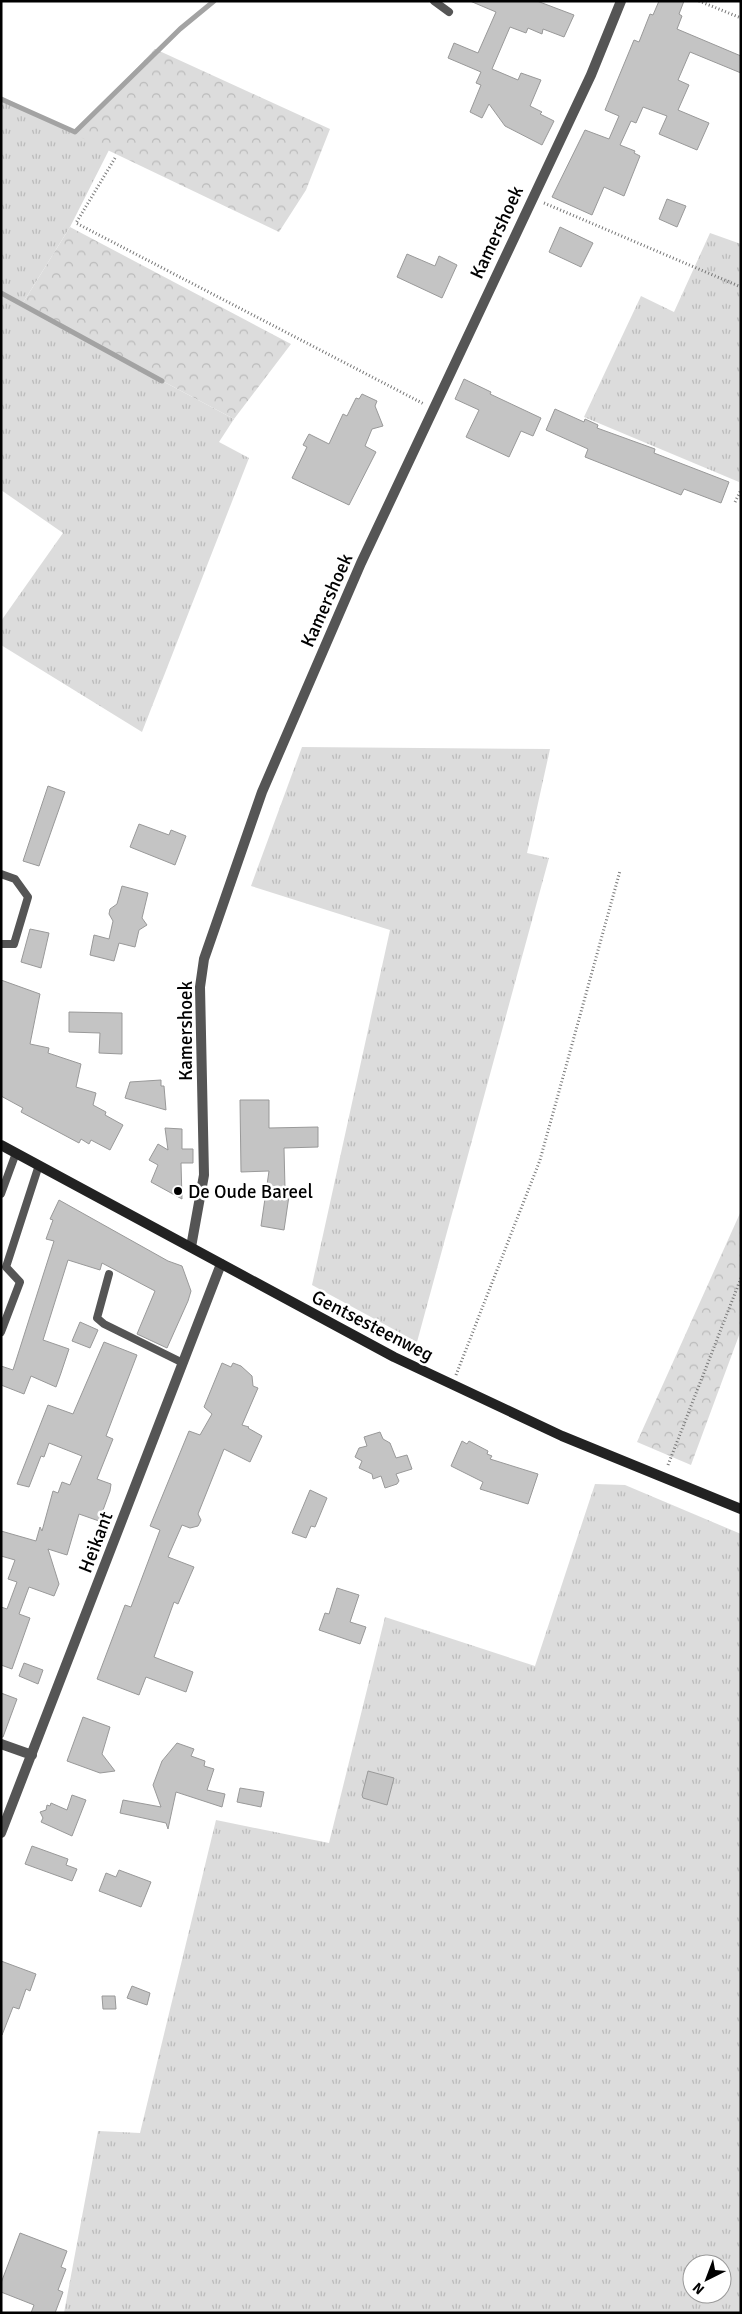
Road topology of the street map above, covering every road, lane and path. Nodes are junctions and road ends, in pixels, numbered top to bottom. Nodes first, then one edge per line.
1 (434, 1) edge
2 (621, 1) edge
3 (699, 1) edge
4 (449, 12) dead end
5 (741, 18) edge
6 (115, 158) dead end
7 (532, 198) junction
8 (741, 287) edge
9 (433, 408) junction
10 (741, 490) edge
11 (734, 502) dead end
12 (620, 871) dead end
13 (1, 874) edge
14 (1, 944) edge
15 (1, 1145) edge
16 (16, 1153) junction
17 (39, 1165) junction
18 (1, 1194) edge
19 (191, 1247) junction
20 (221, 1264) junction
21 (4, 1266) edge
22 (109, 1274) dead end
23 (741, 1278) edge
24 (1, 1332) edge
25 (183, 1363) junction
26 (452, 1384) junction
27 (664, 1478) junction
28 (741, 1509) edge
29 (1, 1744) edge
30 (32, 1755) junction
31 (1, 1833) edge

1 - 4 lane
2 - 7 street, Kamershoek
3 - 5 path
6 - 9 path
7 - 8 path
7 - 9 street, Kamershoek
9 - 19 street, Kamershoek
10 - 11 path
12 - 26 path
13 - 14 lane
15 - 16 main road, Gentsesteenweg
16 - 17 main road, Gentsesteenweg
16 - 18 lane
17 - 19 main road, Gentsesteenweg
17 - 21 lane
19 - 20 main road, Gentsesteenweg
20 - 25 street, Heikant
20 - 26 main road, Gentsesteenweg
21 - 24 lane
22 - 25 lane
23 - 27 path
25 - 30 street, Heikant
26 - 27 main road, Gentsesteenweg
27 - 28 main road, Gentsesteenweg
29 - 30 street
30 - 31 street, Heikant

